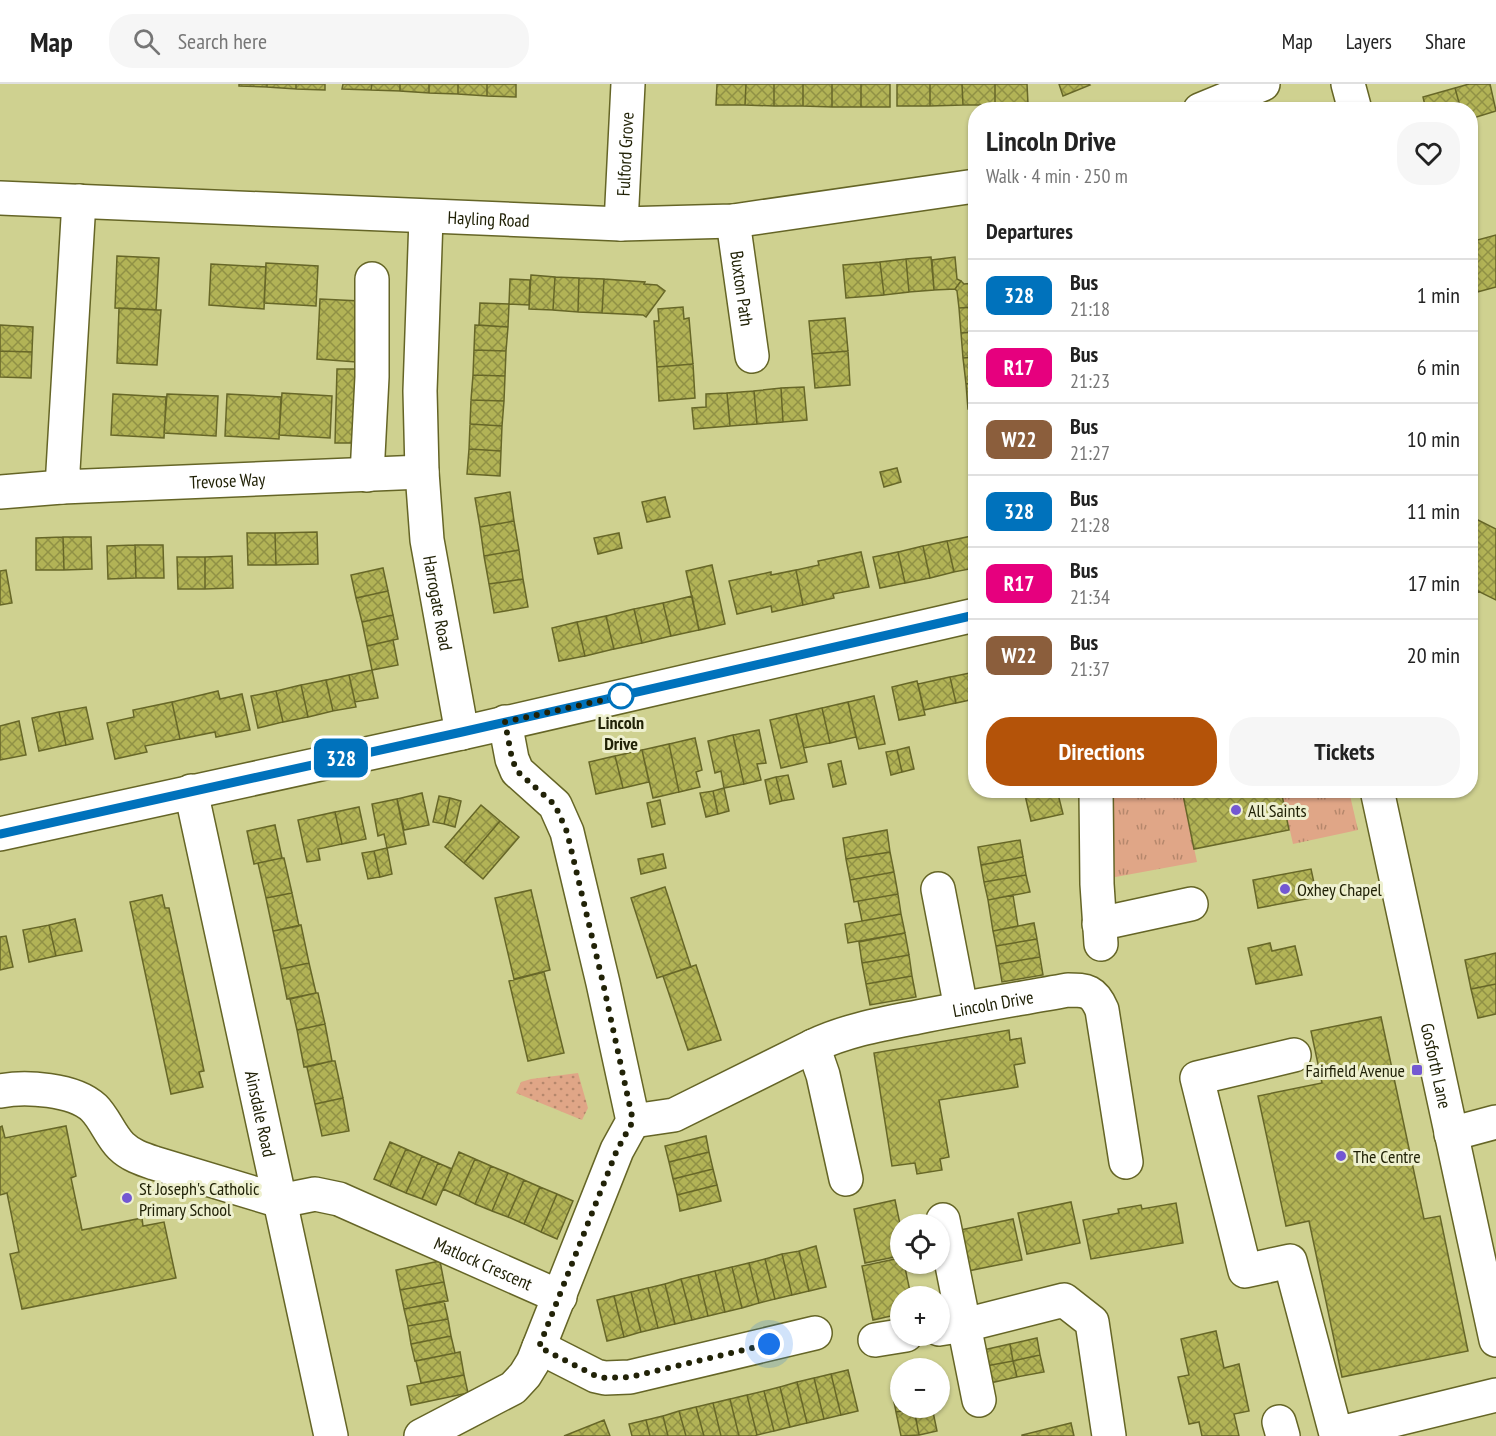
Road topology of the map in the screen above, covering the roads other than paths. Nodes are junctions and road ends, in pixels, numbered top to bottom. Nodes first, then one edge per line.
1 (628, 84) edge
2 (1263, 84) edge
3 (1348, 84) edge
4 (1219, 102) edge
5 (1353, 102) edge
6 (968, 187) edge
7 (0, 198) edge
8 (79, 201) junction
9 (426, 218) junction
10 (734, 221) junction
11 (621, 224) junction
12 (372, 279) dead end
13 (752, 356) dead end
14 (422, 472) junction
15 (367, 475) junction
16 (62, 487) junction
17 (0, 492) edge
18 (968, 617) edge
19 (505, 722) junction
20 (462, 732) junction
21 (191, 791) junction
22 (1096, 798) edge
23 (1379, 798) edge
24 (0, 834) edge
25 (938, 889) dead end
26 (1191, 904) dead end
27 (961, 1008) junction
28 (813, 1046) junction
29 (1294, 1055) dead end
30 (0, 1091) edge
31 (633, 1121) junction
32 (1496, 1122) edge
33 (1451, 1134) junction
34 (1126, 1162) dead end
35 (846, 1179) dead end
36 (280, 1201) junction
37 (948, 1274) edge
38 (560, 1297) junction
39 (952, 1327) edge
40 (815, 1333) dead end
41 (1496, 1340) edge
42 (539, 1347) junction
43 (1496, 1395) edge
44 (979, 1400) dead end
45 (331, 1436) edge
46 (421, 1436) edge
47 (1109, 1436) edge

1 - 11 street, Fulford Grove
2 - 4 street
3 - 5 street
6 - 10 street, Hayling Road
7 - 8 street, Hayling Road
8 - 9 street, Hayling Road
8 - 16 street
9 - 11 street, Hayling Road
9 - 14 street
10 - 11 street, Hayling Road
10 - 13 street, Buxton Path
12 - 15 street
14 - 15 street, Trevose Way
14 - 20 street, Harrogate Road
15 - 16 street, Trevose Way
16 - 17 street, Trevose Way
18 - 19 street
19 - 20 street
19 - 31 street
20 - 21 street
21 - 24 street
21 - 36 street, Ainsdale Road
22 - 26 street
23 - 33 street, Gosforth Lane
25 - 27 street
27 - 28 street, Lincoln Drive
27 - 34 street, Lincoln Drive
28 - 31 street, Lincoln Drive
28 - 35 street
29 - 43 street
30 - 36 street
31 - 38 street
32 - 33 street
33 - 41 street, Gosforth Lane
36 - 38 street, Matlock Crescent
36 - 45 street, Ainsdale Road
37 - 39 street
38 - 42 street
39 - 44 street
39 - 47 street
40 - 42 street
42 - 46 street

